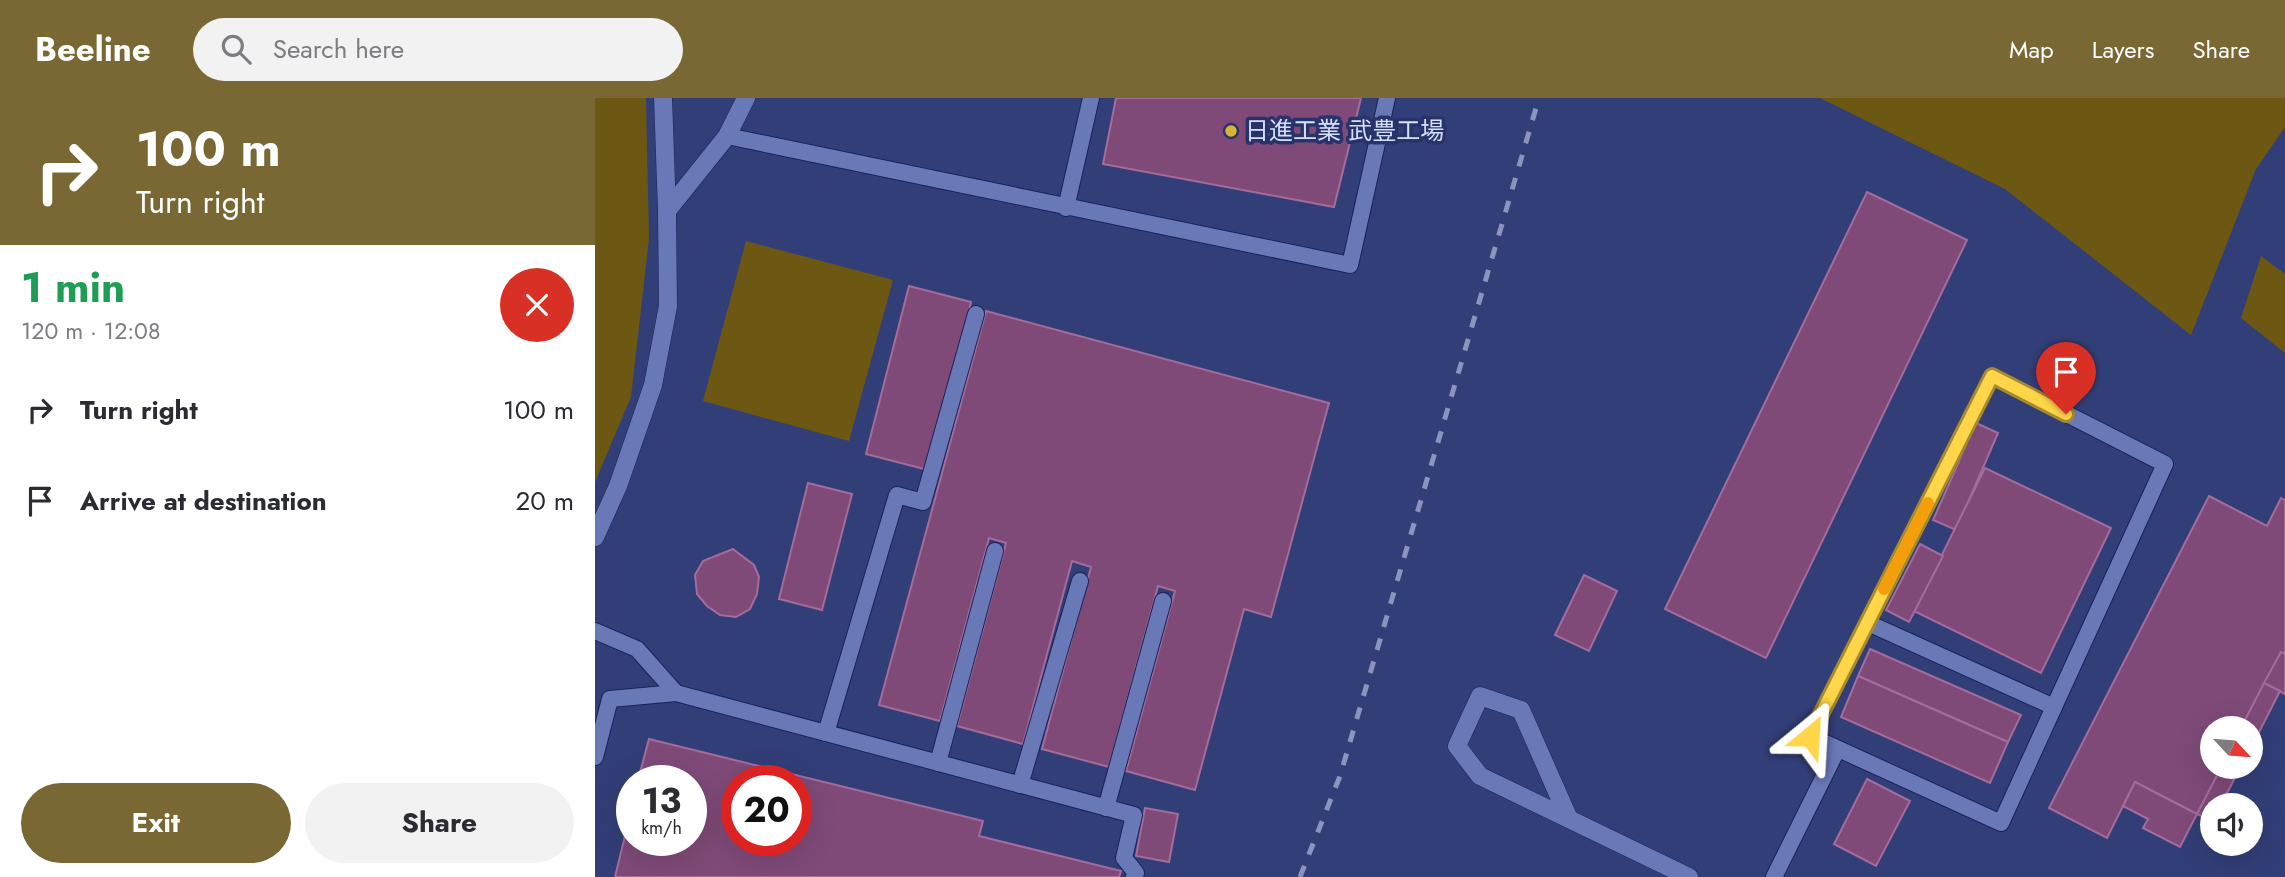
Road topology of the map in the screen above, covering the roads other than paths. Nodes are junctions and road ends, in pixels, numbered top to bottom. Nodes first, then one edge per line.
1 (663, 98) edge
2 (746, 98) edge
3 (1091, 98) edge
4 (1387, 98) edge
5 (727, 136) junction
6 (1066, 208) junction
7 (667, 211) junction
8 (976, 314) dead end
9 (595, 537) edge
10 (995, 551) dead end
11 (1080, 581) dead end
12 (1163, 601) dead end
13 (1868, 623) junction
14 (595, 631) edge
15 (676, 693) junction
16 (2054, 707) junction
17 (826, 733) junction
18 (1837, 750) junction
19 (595, 757) edge
20 (937, 763) junction
21 (1020, 785) junction
22 (1106, 808) junction
23 (1569, 819) junction
24 (1134, 877) edge
25 (1689, 877) edge
26 (1774, 877) edge

1 - 7 street
2 - 5 street
3 - 6 lane
4 - 6 lane
5 - 6 lane
5 - 7 street
7 - 9 street
8 - 17 lane
10 - 20 lane
11 - 21 lane
12 - 22 lane
13 - 16 lane
13 - 16 lane
13 - 18 lane
14 - 15 lane
15 - 17 lane
15 - 19 lane
16 - 18 lane
17 - 20 lane
18 - 26 lane
20 - 21 lane
21 - 22 lane
22 - 24 lane
23 - 23 street
23 - 25 street

